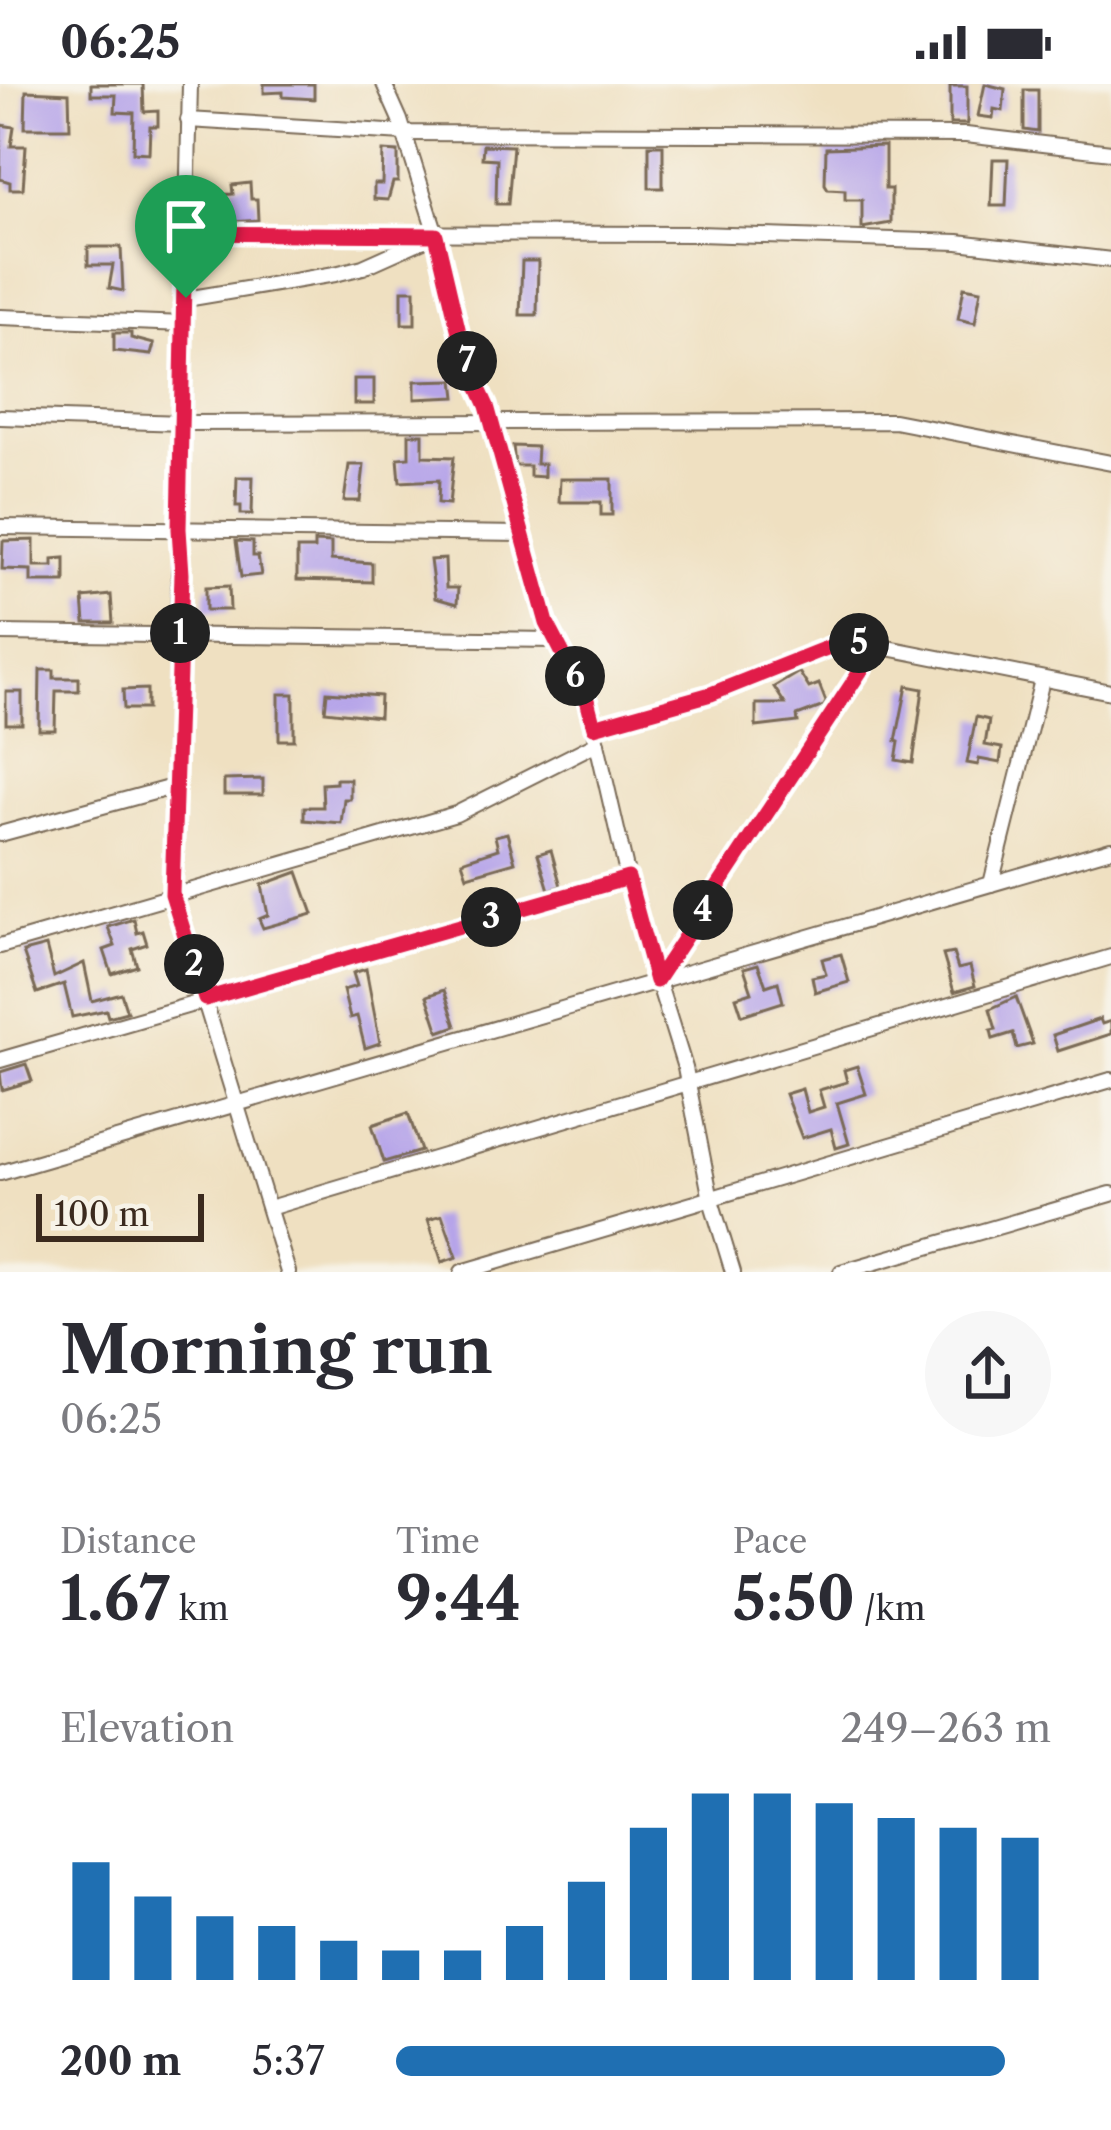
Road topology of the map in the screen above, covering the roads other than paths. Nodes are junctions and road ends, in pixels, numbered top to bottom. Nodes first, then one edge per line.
1 (190, 84) edge
2 (384, 84) edge
3 (188, 120) junction
4 (404, 133) junction
5 (1111, 152) edge
6 (185, 233) junction
7 (436, 235) junction
8 (1111, 260) edge
9 (186, 298) junction
10 (0, 317) edge
11 (185, 324) junction
12 (0, 417) edge
13 (491, 421) junction
14 (183, 423) junction
15 (1111, 463) edge
16 (0, 527) edge
17 (179, 529) junction
18 (523, 534) junction
19 (0, 633) edge
20 (180, 637) junction
21 (556, 640) junction
22 (877, 646) junction
23 (1042, 680) junction
24 (1111, 692) edge
25 (596, 735) junction
26 (176, 786) junction
27 (0, 834) edge
28 (1111, 849) edge
29 (628, 878) junction
30 (991, 884) junction
31 (172, 894) junction
32 (0, 946) edge
33 (1111, 957) edge
34 (656, 981) junction
35 (205, 999) junction
36 (0, 1060) edge
37 (1111, 1080) edge
38 (687, 1084) junction
39 (237, 1104) junction
40 (0, 1173) edge
41 (1111, 1194) edge
42 (711, 1200) junction
43 (269, 1208) junction
44 (289, 1272) edge
45 (462, 1272) edge
46 (733, 1272) edge
47 (841, 1272) edge

1 - 3 street
2 - 4 street
3 - 4 street
3 - 6 street
4 - 5 street
4 - 7 street
6 - 7 street
6 - 9 street
7 - 8 street
7 - 9 street
7 - 13 street
9 - 11 street
10 - 11 street
11 - 14 street
12 - 14 street
13 - 14 street
13 - 15 street
13 - 18 street
14 - 17 street
16 - 17 street
17 - 18 street
17 - 20 street
18 - 21 street
19 - 20 street
20 - 21 street
20 - 26 street
21 - 25 street
22 - 23 street
22 - 25 street
22 - 34 street
23 - 24 street
23 - 30 street
25 - 29 street
25 - 31 street
26 - 27 street
26 - 31 street
28 - 30 street
29 - 34 street
29 - 35 street
30 - 34 street
31 - 32 street
31 - 35 street
33 - 38 street
34 - 38 street
34 - 39 street
35 - 36 street
35 - 39 street
37 - 42 street
38 - 42 street
38 - 43 street
39 - 40 street
39 - 43 street
41 - 47 street
42 - 45 street
42 - 46 street
43 - 44 street

